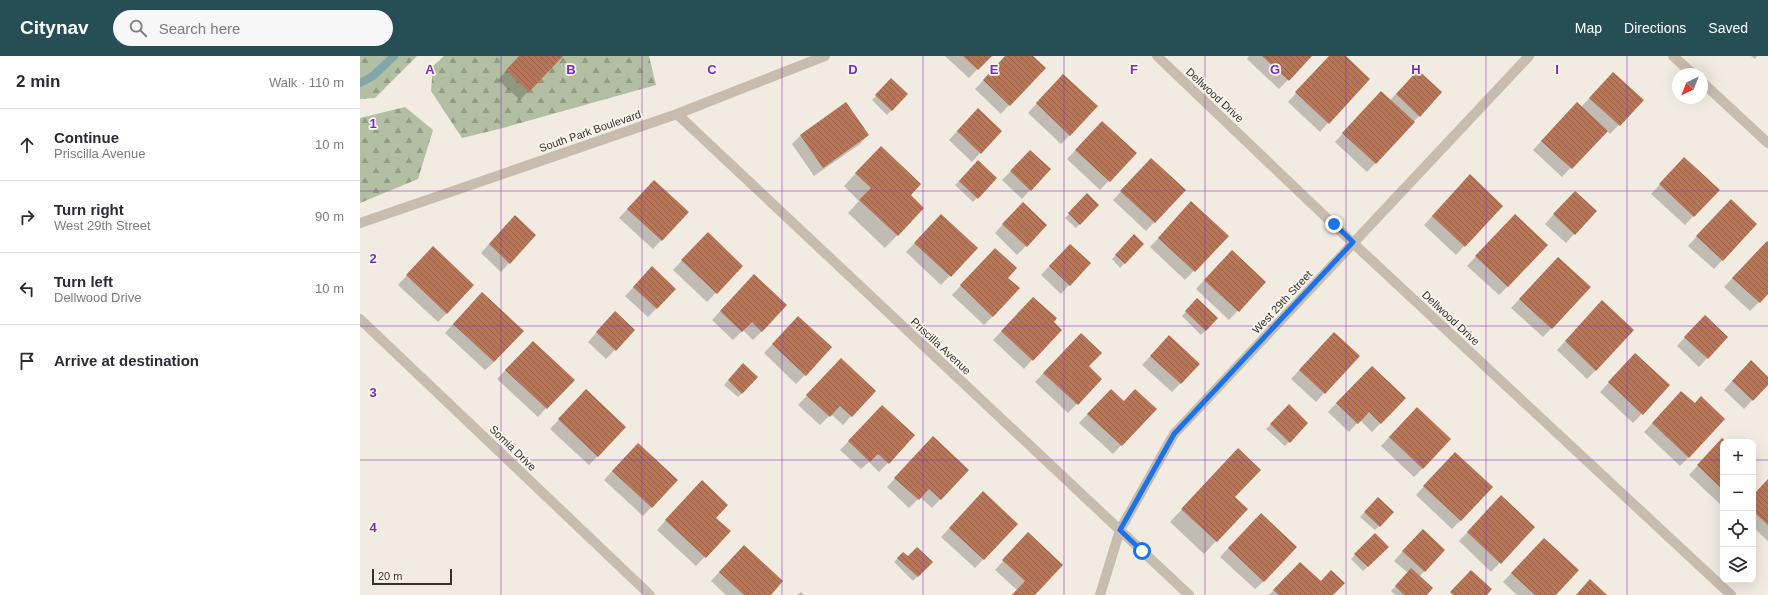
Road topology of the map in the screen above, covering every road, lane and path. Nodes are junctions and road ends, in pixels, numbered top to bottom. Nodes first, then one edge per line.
1 (825, 56) edge
2 (1157, 56) edge
3 (1529, 56) edge
4 (1673, 56) edge
5 (1686, 68) edge
6 (1708, 88) edge
7 (677, 114) junction
8 (1768, 143) edge
9 (360, 223) edge
10 (1353, 242) junction
11 (360, 319) edge
12 (1120, 530) junction
13 (650, 595) edge
14 (1100, 595) edge
15 (1189, 595) edge
16 (1730, 595) edge

1 - 7 street, South Park Boulevard
2 - 10 street, Dellwood Drive
3 - 10 street, West 29th Street
4 - 5 street
6 - 8 street
7 - 9 street, South Park Boulevard
7 - 12 street, Priscilla Avenue
10 - 12 street, West 29th Street
10 - 16 street, Dellwood Drive
11 - 13 street, Somia Drive
12 - 14 street, West 29th Street
12 - 15 street, Priscilla Avenue

